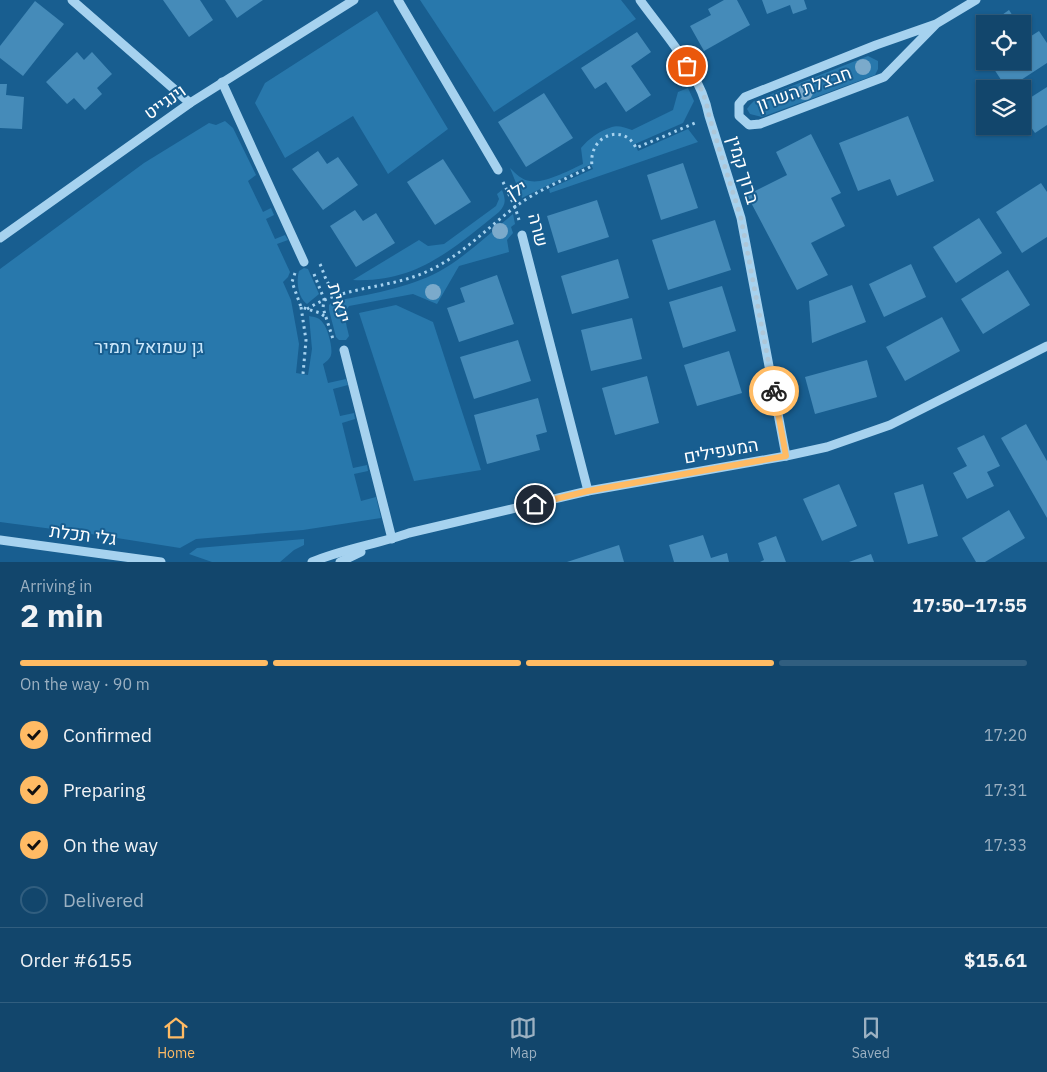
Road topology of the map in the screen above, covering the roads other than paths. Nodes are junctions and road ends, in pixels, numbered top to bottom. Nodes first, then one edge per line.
1 (72, 0) edge
2 (354, 0) edge
3 (398, 0) edge
4 (640, 0) edge
5 (976, 0) edge
6 (936, 24) junction
7 (222, 82) junction
8 (190, 103) junction
9 (498, 170) road end
10 (522, 235) road end
11 (0, 238) edge
12 (307, 265) road end
13 (1047, 346) edge
14 (344, 350) road end
15 (786, 456) junction
16 (588, 491) junction
17 (0, 540) edge
18 (388, 540) junction
19 (364, 551) junction
20 (162, 562) edge
21 (312, 562) edge
22 (340, 562) edge
23 (349, 562) edge

1 - 8 street
2 - 7 street, וינגייט
3 - 9 street
4 - 15 street, ברוך קמין
5 - 6 street, חבצלת השרון
6 - 6 street, חבצלת השרון
7 - 8 street, וינגייט
7 - 12 street
8 - 11 street, וינגייט
10 - 16 street, שרה
13 - 15 street, המעפילים
14 - 18 street
15 - 16 street, המעפילים
16 - 18 street, המעפילים
17 - 20 street, גלי תכלת
18 - 19 street, המעפילים
18 - 21 street, המעפילים
19 - 22 street, המעפילים
19 - 23 street, המעפילים

